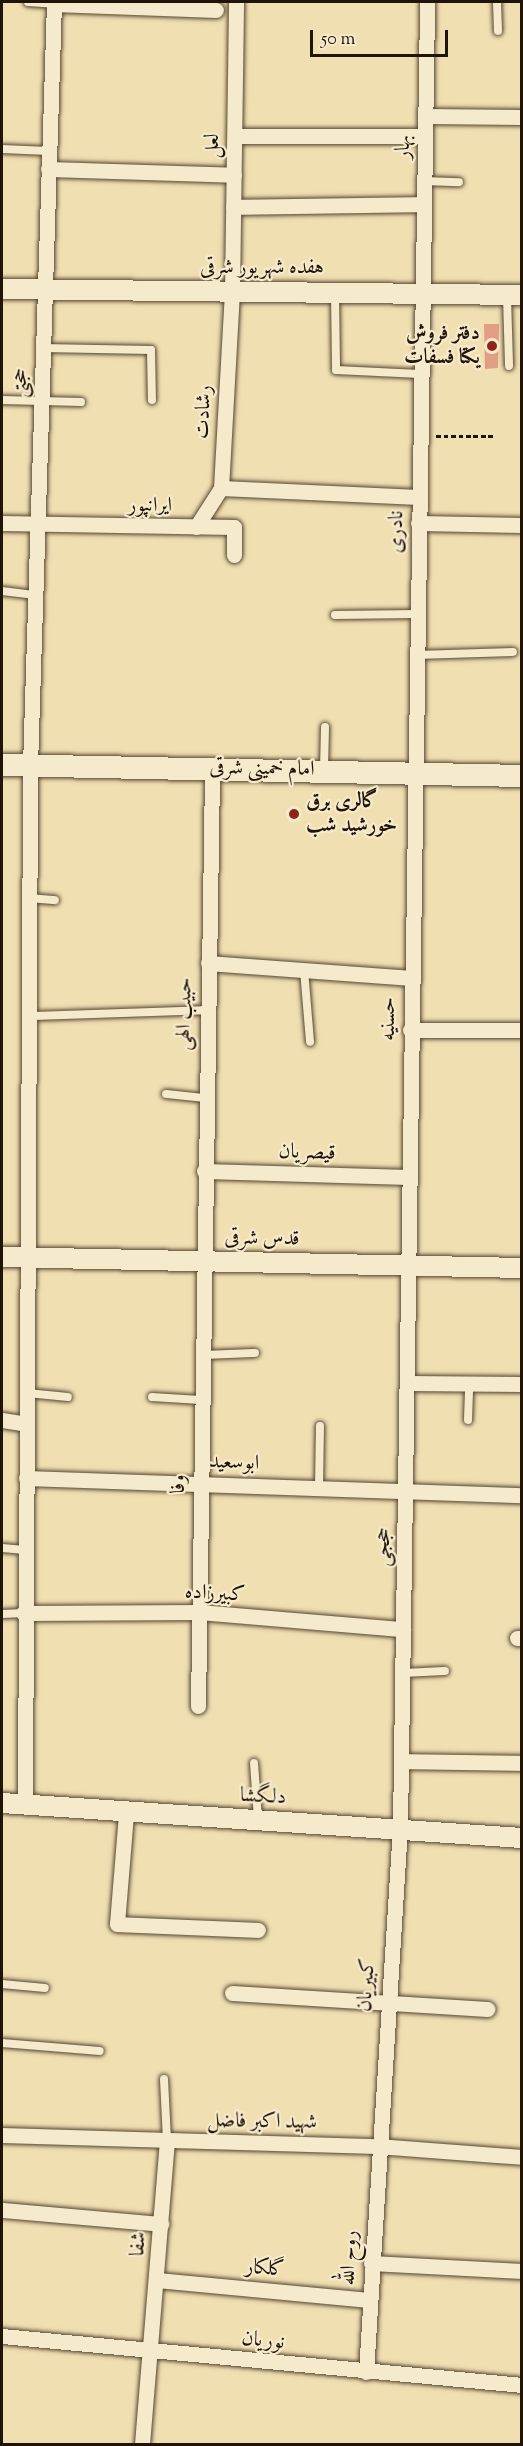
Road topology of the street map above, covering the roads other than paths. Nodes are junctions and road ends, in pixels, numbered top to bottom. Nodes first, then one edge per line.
1 (28, 2) edge
2 (236, 2) edge
3 (427, 2) edge
4 (497, 2) edge
5 (54, 3) edge
6 (216, 10) dead end
7 (498, 31) dead end
8 (425, 116) junction
9 (522, 117) edge
10 (235, 136) junction
11 (425, 136) junction
12 (2, 149) edge
13 (48, 151) junction
14 (48, 169) junction
15 (234, 175) junction
16 (424, 181) junction
17 (459, 182) dead end
18 (424, 204) junction
19 (233, 207) junction
20 (2, 289) edge
21 (44, 290) junction
22 (232, 292) junction
23 (335, 292) junction
24 (422, 293) junction
25 (514, 295) edge
26 (42, 348) junction
27 (509, 366) dead end
28 (420, 374) junction
29 (2, 400) edge
30 (42, 400) junction
31 (152, 400) dead end
32 (81, 402) dead end
33 (221, 488) junction
34 (419, 497) junction
35 (2, 523) edge
36 (418, 523) junction
37 (522, 525) edge
38 (39, 526) junction
39 (196, 527) junction
40 (234, 555) dead end
41 (2, 591) edge
42 (38, 595) junction
43 (416, 614) junction
44 (335, 615) dead end
45 (513, 652) dead end
46 (415, 655) junction
47 (325, 727) dead end
48 (2, 765) edge
49 (30, 766) junction
50 (212, 768) junction
51 (324, 770) junction
52 (412, 772) junction
53 (522, 776) edge
54 (30, 898) junction
55 (55, 900) dead end
56 (207, 963) junction
57 (304, 970) junction
58 (411, 978) junction
59 (207, 1010) junction
60 (30, 1016) junction
61 (410, 1030) junction
62 (522, 1030) edge
63 (310, 1042) dead end
64 (166, 1094) dead end
65 (204, 1098) junction
66 (204, 1171) junction
67 (409, 1177) junction
68 (2, 1257) edge
69 (29, 1258) junction
70 (201, 1262) junction
71 (409, 1266) junction
72 (522, 1269) edge
73 (255, 1353) dead end
74 (201, 1354) junction
75 (407, 1383) junction
76 (469, 1384) junction
77 (522, 1384) edge
78 (27, 1394) junction
79 (68, 1397) dead end
80 (152, 1397) dead end
81 (200, 1400) junction
82 (2, 1420) edge
83 (468, 1420) dead end
84 (27, 1424) junction
85 (320, 1426) dead end
86 (26, 1478) junction
87 (200, 1483) junction
88 (319, 1488) junction
89 (405, 1491) junction
90 (522, 1495) edge
91 (2, 1548) edge
92 (25, 1550) junction
93 (199, 1612) junction
94 (23, 1613) junction
95 (2, 1614) edge
96 (403, 1629) junction
97 (445, 1671) dead end
98 (402, 1673) junction
99 (198, 1706) dead end
100 (401, 1761) junction
101 (254, 1763) dead end
102 (522, 1763) edge
103 (2, 1803) edge
104 (25, 1804) junction
105 (126, 1814) junction
106 (258, 1820) junction
107 (400, 1827) junction
108 (522, 1838) edge
109 (258, 1930) dead end
110 (2, 1984) edge
111 (45, 1988) dead end
112 (232, 1993) dead end
113 (387, 2005) junction
114 (488, 2009) dead end
115 (2, 2043) edge
116 (100, 2051) dead end
117 (164, 2079) dead end
118 (2, 2135) edge
119 (167, 2141) junction
120 (377, 2146) junction
121 (522, 2157) edge
122 (2, 2210) edge
123 (161, 2224) junction
124 (371, 2263) junction
125 (522, 2271) edge
126 (157, 2280) junction
127 (369, 2300) junction
128 (2, 2336) edge
129 (152, 2351) junction
130 (366, 2372) junction
131 (522, 2385) edge
132 (142, 2445) edge

1 - 5 lane
2 - 10 street, لعل
3 - 8 street, بهار
4 - 7 lane
5 - 6 street
5 - 13 street, حجتی
8 - 9 street
8 - 11 street, بهار
10 - 11 street
10 - 15 street, لعل
11 - 16 street, بهار
12 - 13 lane
13 - 14 street, حجتی
14 - 15 street
14 - 21 street, حجتی
15 - 19 street, لعل
16 - 17 lane
16 - 18 street, بهار
18 - 19 street
18 - 24 street, بهار
19 - 22 street, لعل
20 - 21 street, هفده شهریور شرقی
21 - 22 street, هفده شهریور شرقی
21 - 26 street, حجتی
22 - 23 street, هفده شهریور شرقی
22 - 33 street, رشادت
23 - 24 street, هفده شهریور شرقی
23 - 28 lane
24 - 25 street, هفده شهریور شرقی
24 - 28 street, نادری
25 - 27 lane
26 - 30 street, حجتی
26 - 31 lane
28 - 34 street, نادری
29 - 30 lane
30 - 32 lane
30 - 38 street, حجتی
33 - 34 street
33 - 39 street, رشادت
34 - 36 street, نادری
35 - 38 street, ایرانپور
36 - 37 street
36 - 43 street, نادری
38 - 39 street, ایرانپور
38 - 42 street, حجتی
39 - 40 street, ایرانپور
41 - 42 lane
42 - 49 street, حجتی
43 - 44 lane
43 - 46 street, نادری
45 - 46 lane
46 - 52 street, نادری
47 - 51 lane
48 - 49 main road, امام خمینی شرقی
49 - 50 main road, امام خمینی شرقی
49 - 54 street, حجتی
50 - 51 main road, امام خمینی شرقی
50 - 56 street, حبیب الهی
51 - 52 main road, امام خمینی شرقی
52 - 53 main road, امام خمینی شرقی
52 - 58 street, حسنیه
54 - 55 lane
54 - 60 street, حجتی
56 - 57 street
56 - 59 street, حبیب الهی
57 - 58 street
57 - 63 lane
58 - 61 street, حسنیه
59 - 60 lane
59 - 65 street, حبیب الهی
60 - 69 street, حجتی
61 - 62 street
61 - 67 street, حسنیه
64 - 65 lane
65 - 66 street, حبیب الهی
66 - 67 street, قیصریان
66 - 70 street, حبیب الهی
67 - 71 street, حسنیه
68 - 69 street, قدس شرقی
69 - 70 street, قدس شرقی
69 - 78 street, حجتی
70 - 71 street, قدس شرقی
70 - 74 street, وفا
71 - 72 street, قدس شرقی
71 - 75 street, حججی
73 - 74 lane
74 - 81 street, وفا
75 - 76 street
75 - 89 street, حججی
76 - 77 street
76 - 83 lane
78 - 79 lane
78 - 84 street, حجتی
80 - 81 lane
81 - 87 street, وفا
82 - 84 street
84 - 86 street, حجتی
85 - 88 lane
86 - 87 street, ابوسعید
86 - 92 street, حجتی
87 - 88 street, ابوسعید
87 - 93 street, وفا
88 - 89 street, ابوسعید
89 - 90 street, ابوسعید
89 - 96 street, حججی
91 - 92 lane
92 - 94 street, حجتی
93 - 94 street, کبیرزاده
93 - 96 street, کبیرزاده
93 - 99 street, وفا
94 - 95 lane
94 - 104 street, حجتی
96 - 98 street, حججی
97 - 98 lane
98 - 100 street, حججی
100 - 102 street
100 - 107 street, حججی
101 - 106 lane
103 - 104 street, دلگشا
104 - 105 street, دلگشا
105 - 106 street, دلگشا
105 - 109 street
106 - 107 street, دلگشا
107 - 108 street, دلگشا
107 - 113 street, کبیریان
110 - 111 lane
112 - 113 street
113 - 114 street
113 - 120 street, کبیریان
115 - 116 lane
117 - 119 lane
118 - 119 street, شهید اکبر فاضل
119 - 120 street, شهید اکبر فاضل
119 - 123 street, شفا
120 - 121 street, شهید اکبر فاضل
120 - 124 street, روح الله
122 - 123 street
123 - 126 street, شفا
124 - 125 street
124 - 127 street, روح الله
126 - 127 street, گلکار
126 - 129 street, شفا
127 - 130 street, روح الله
128 - 129 street, نوریان
129 - 130 street, نوریان
129 - 132 street, شفا
130 - 131 street, نوریان

